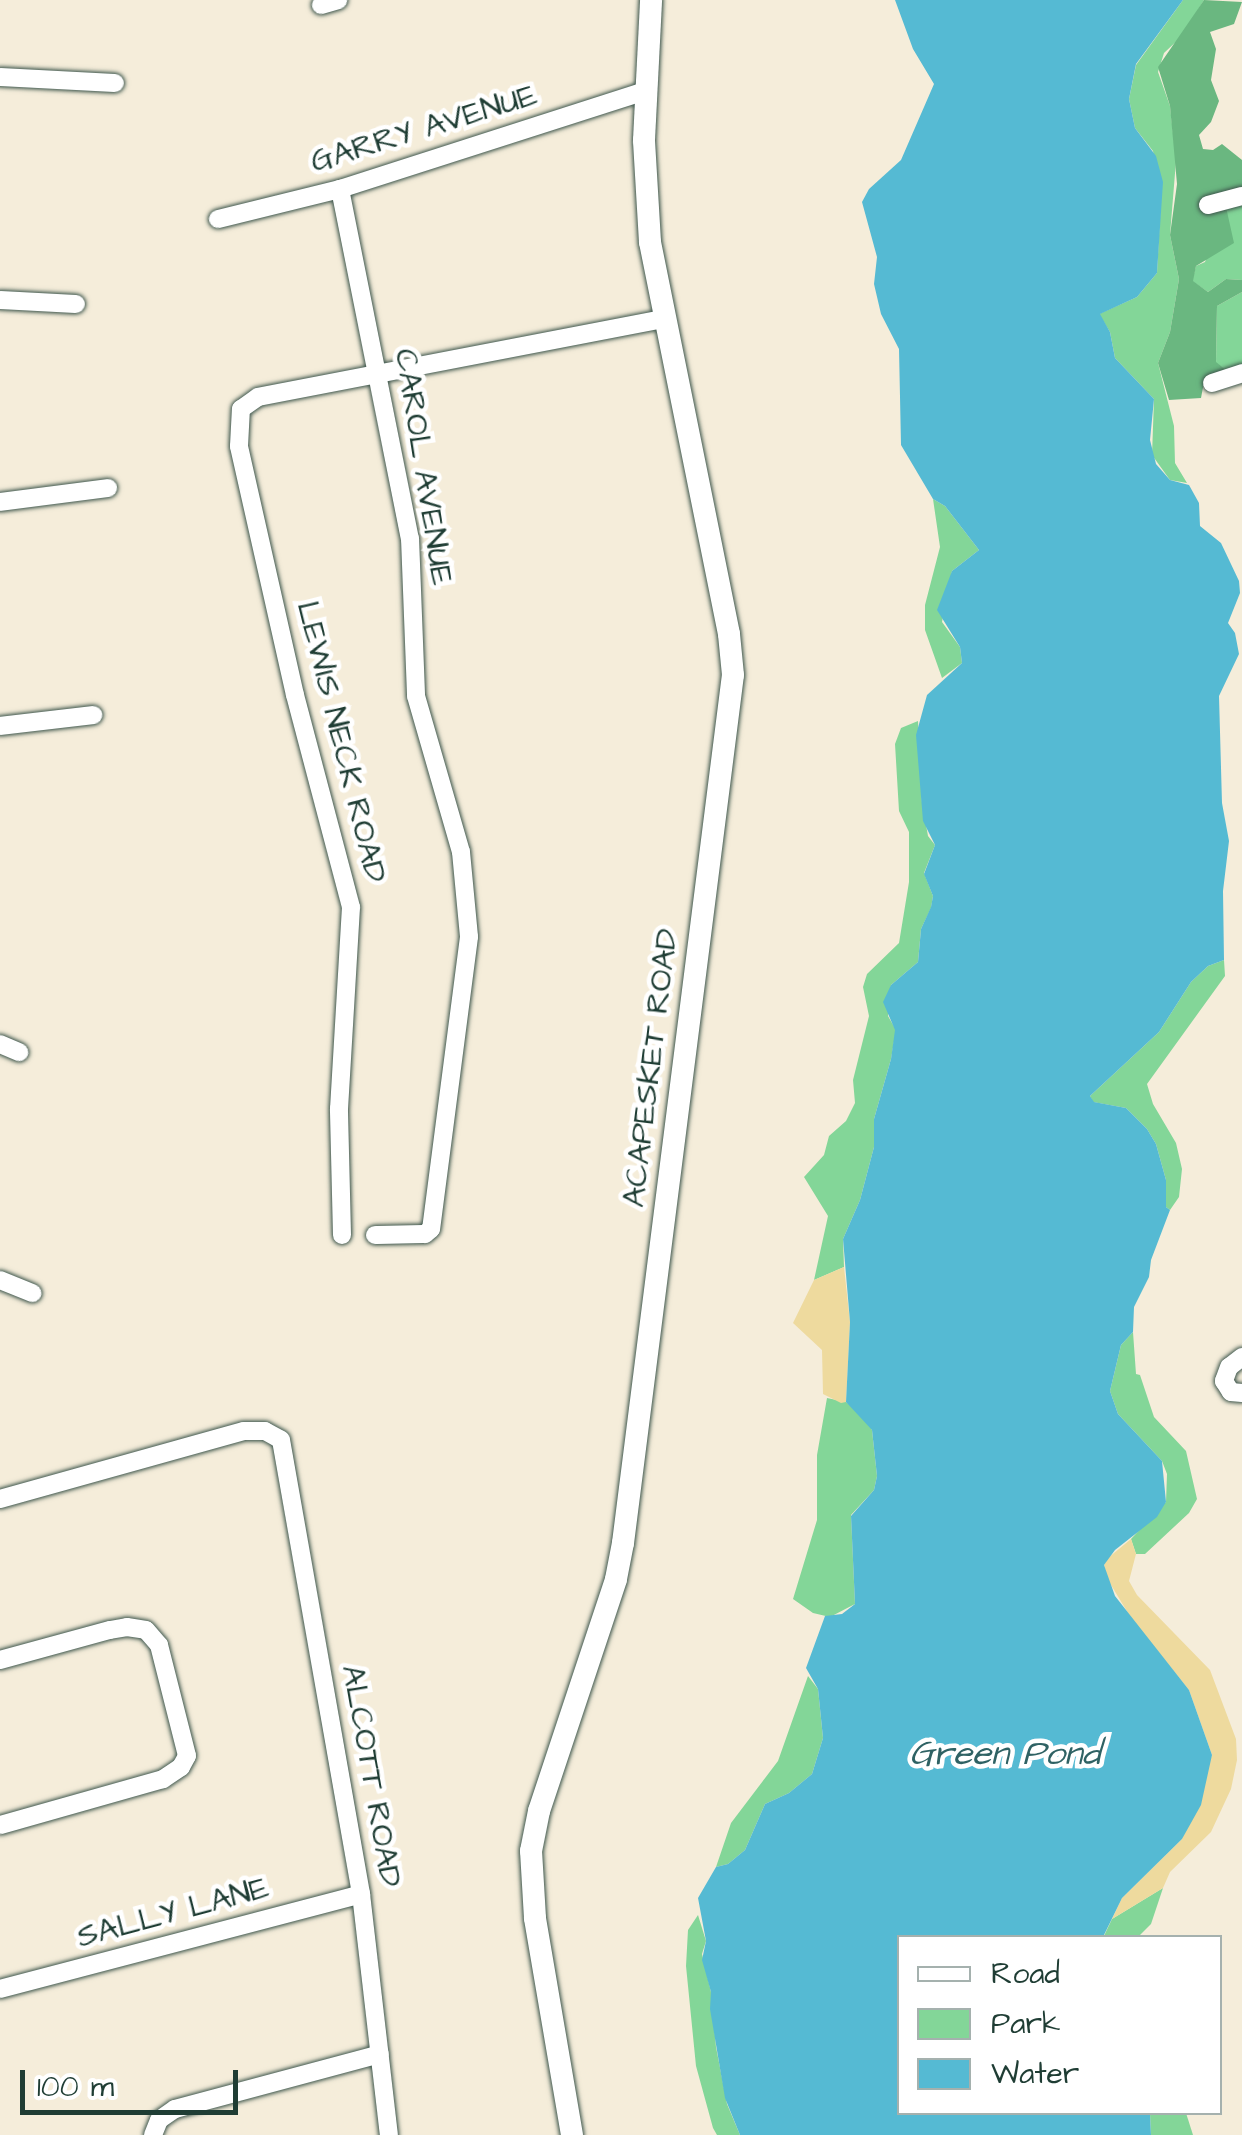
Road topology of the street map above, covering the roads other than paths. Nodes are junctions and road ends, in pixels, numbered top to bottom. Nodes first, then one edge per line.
1 (650, 0) edge
2 (0, 77) edge
3 (116, 83) dead end
4 (646, 90) junction
5 (340, 188) junction
6 (1242, 196) edge
7 (1208, 205) dead end
8 (218, 219) dead end
9 (0, 300) edge
10 (76, 304) dead end
11 (663, 318) junction
12 (379, 373) junction
13 (1242, 374) edge
14 (1212, 383) dead end
15 (108, 488) dead end
16 (0, 502) edge
17 (93, 715) dead end
18 (0, 726) edge
19 (0, 1044) edge
20 (19, 1052) dead end
21 (342, 1235) dead end
22 (374, 1235) dead end
23 (0, 1280) edge
24 (32, 1292) dead end
25 (1242, 1357) edge
26 (1242, 1393) edge
27 (0, 1499) edge
28 (0, 1660) edge
29 (0, 1825) edge
30 (361, 1894) junction
31 (0, 1990) edge
32 (380, 2054) junction
33 (153, 2135) edge
34 (389, 2135) edge
35 (572, 2135) edge

1 - 4 main road, ACAPESKET ROAD
2 - 3 street
4 - 5 street, GARRY AVENUE
4 - 11 main road, ACAPESKET ROAD
5 - 8 street, GARRY AVENUE
5 - 12 street, CAROL AVENUE
6 - 7 street
9 - 10 street
11 - 12 street
11 - 35 main road, ACAPESKET ROAD
12 - 21 street, LEWIS NECK ROAD
12 - 22 street, CAROL AVENUE
13 - 14 street
15 - 16 street
17 - 18 street
19 - 20 street
23 - 24 street
25 - 26 street
27 - 30 street, ALCOTT ROAD
28 - 29 street
30 - 31 street, SALLY LANE
30 - 32 street, ALCOTT ROAD
32 - 33 street
32 - 34 street, ALCOTT ROAD

